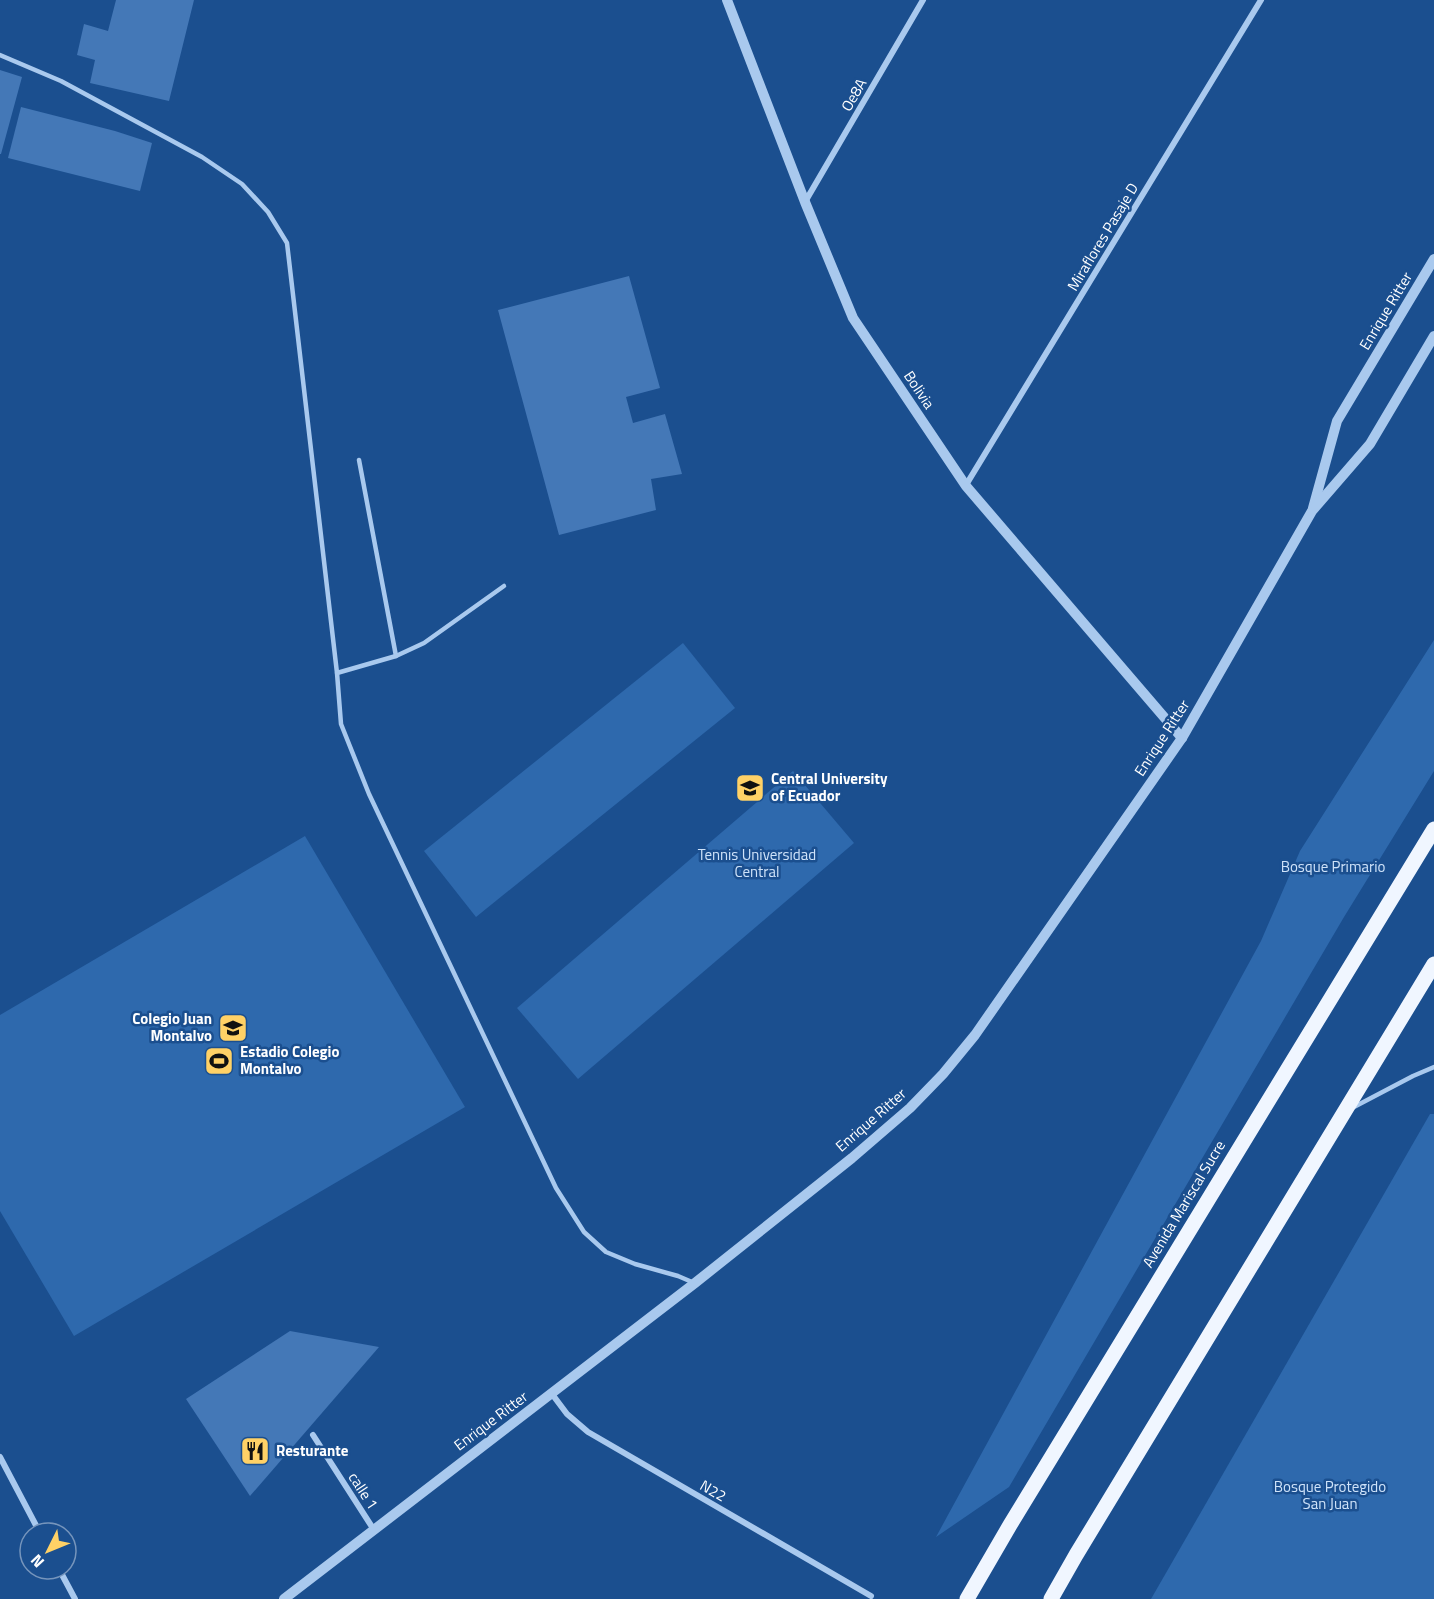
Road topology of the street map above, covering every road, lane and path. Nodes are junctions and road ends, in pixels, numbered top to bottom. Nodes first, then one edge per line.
1 (727, 0) edge
2 (923, 0) edge
3 (1261, 0) edge
4 (0, 56) edge
5 (805, 202) junction
6 (1434, 259) edge
7 (1434, 336) edge
8 (359, 460) dead end
9 (966, 486) junction
10 (1312, 511) junction
11 (504, 586) dead end
12 (396, 656) junction
13 (337, 673) junction
14 (1182, 738) junction
15 (1434, 829) edge
16 (1434, 964) edge
17 (1434, 1067) edge
18 (1344, 1112) junction
19 (695, 1283) junction
20 (552, 1394) junction
21 (313, 1435) dead end
22 (1, 1460) edge
23 (34, 1521) edge
24 (374, 1530) junction
25 (65, 1581) edge
26 (871, 1596) dead end
27 (75, 1599) edge
28 (284, 1599) edge
29 (967, 1599) edge
30 (1051, 1599) edge

1 - 5 street, Bolivia
2 - 5 street, Oe8A
3 - 9 street, Miraflores Pasaje D
4 - 13 lane
5 - 9 street, Bolivia
6 - 10 street, Enrique Ritter
7 - 10 street, Enrique Ritter
8 - 12 lane
9 - 14 street, Bolivia
10 - 14 street, Enrique Ritter
11 - 12 lane
12 - 13 lane
13 - 19 lane
14 - 19 street, Enrique Ritter
15 - 29 main road, Avenida Mariscal Sucre
16 - 18 main road
17 - 18 lane
18 - 30 main road
19 - 20 street, Enrique Ritter
20 - 24 street, Enrique Ritter
20 - 26 street, N22
21 - 24 street, calle 1
22 - 23 street
24 - 28 street, Enrique Ritter
25 - 27 street

